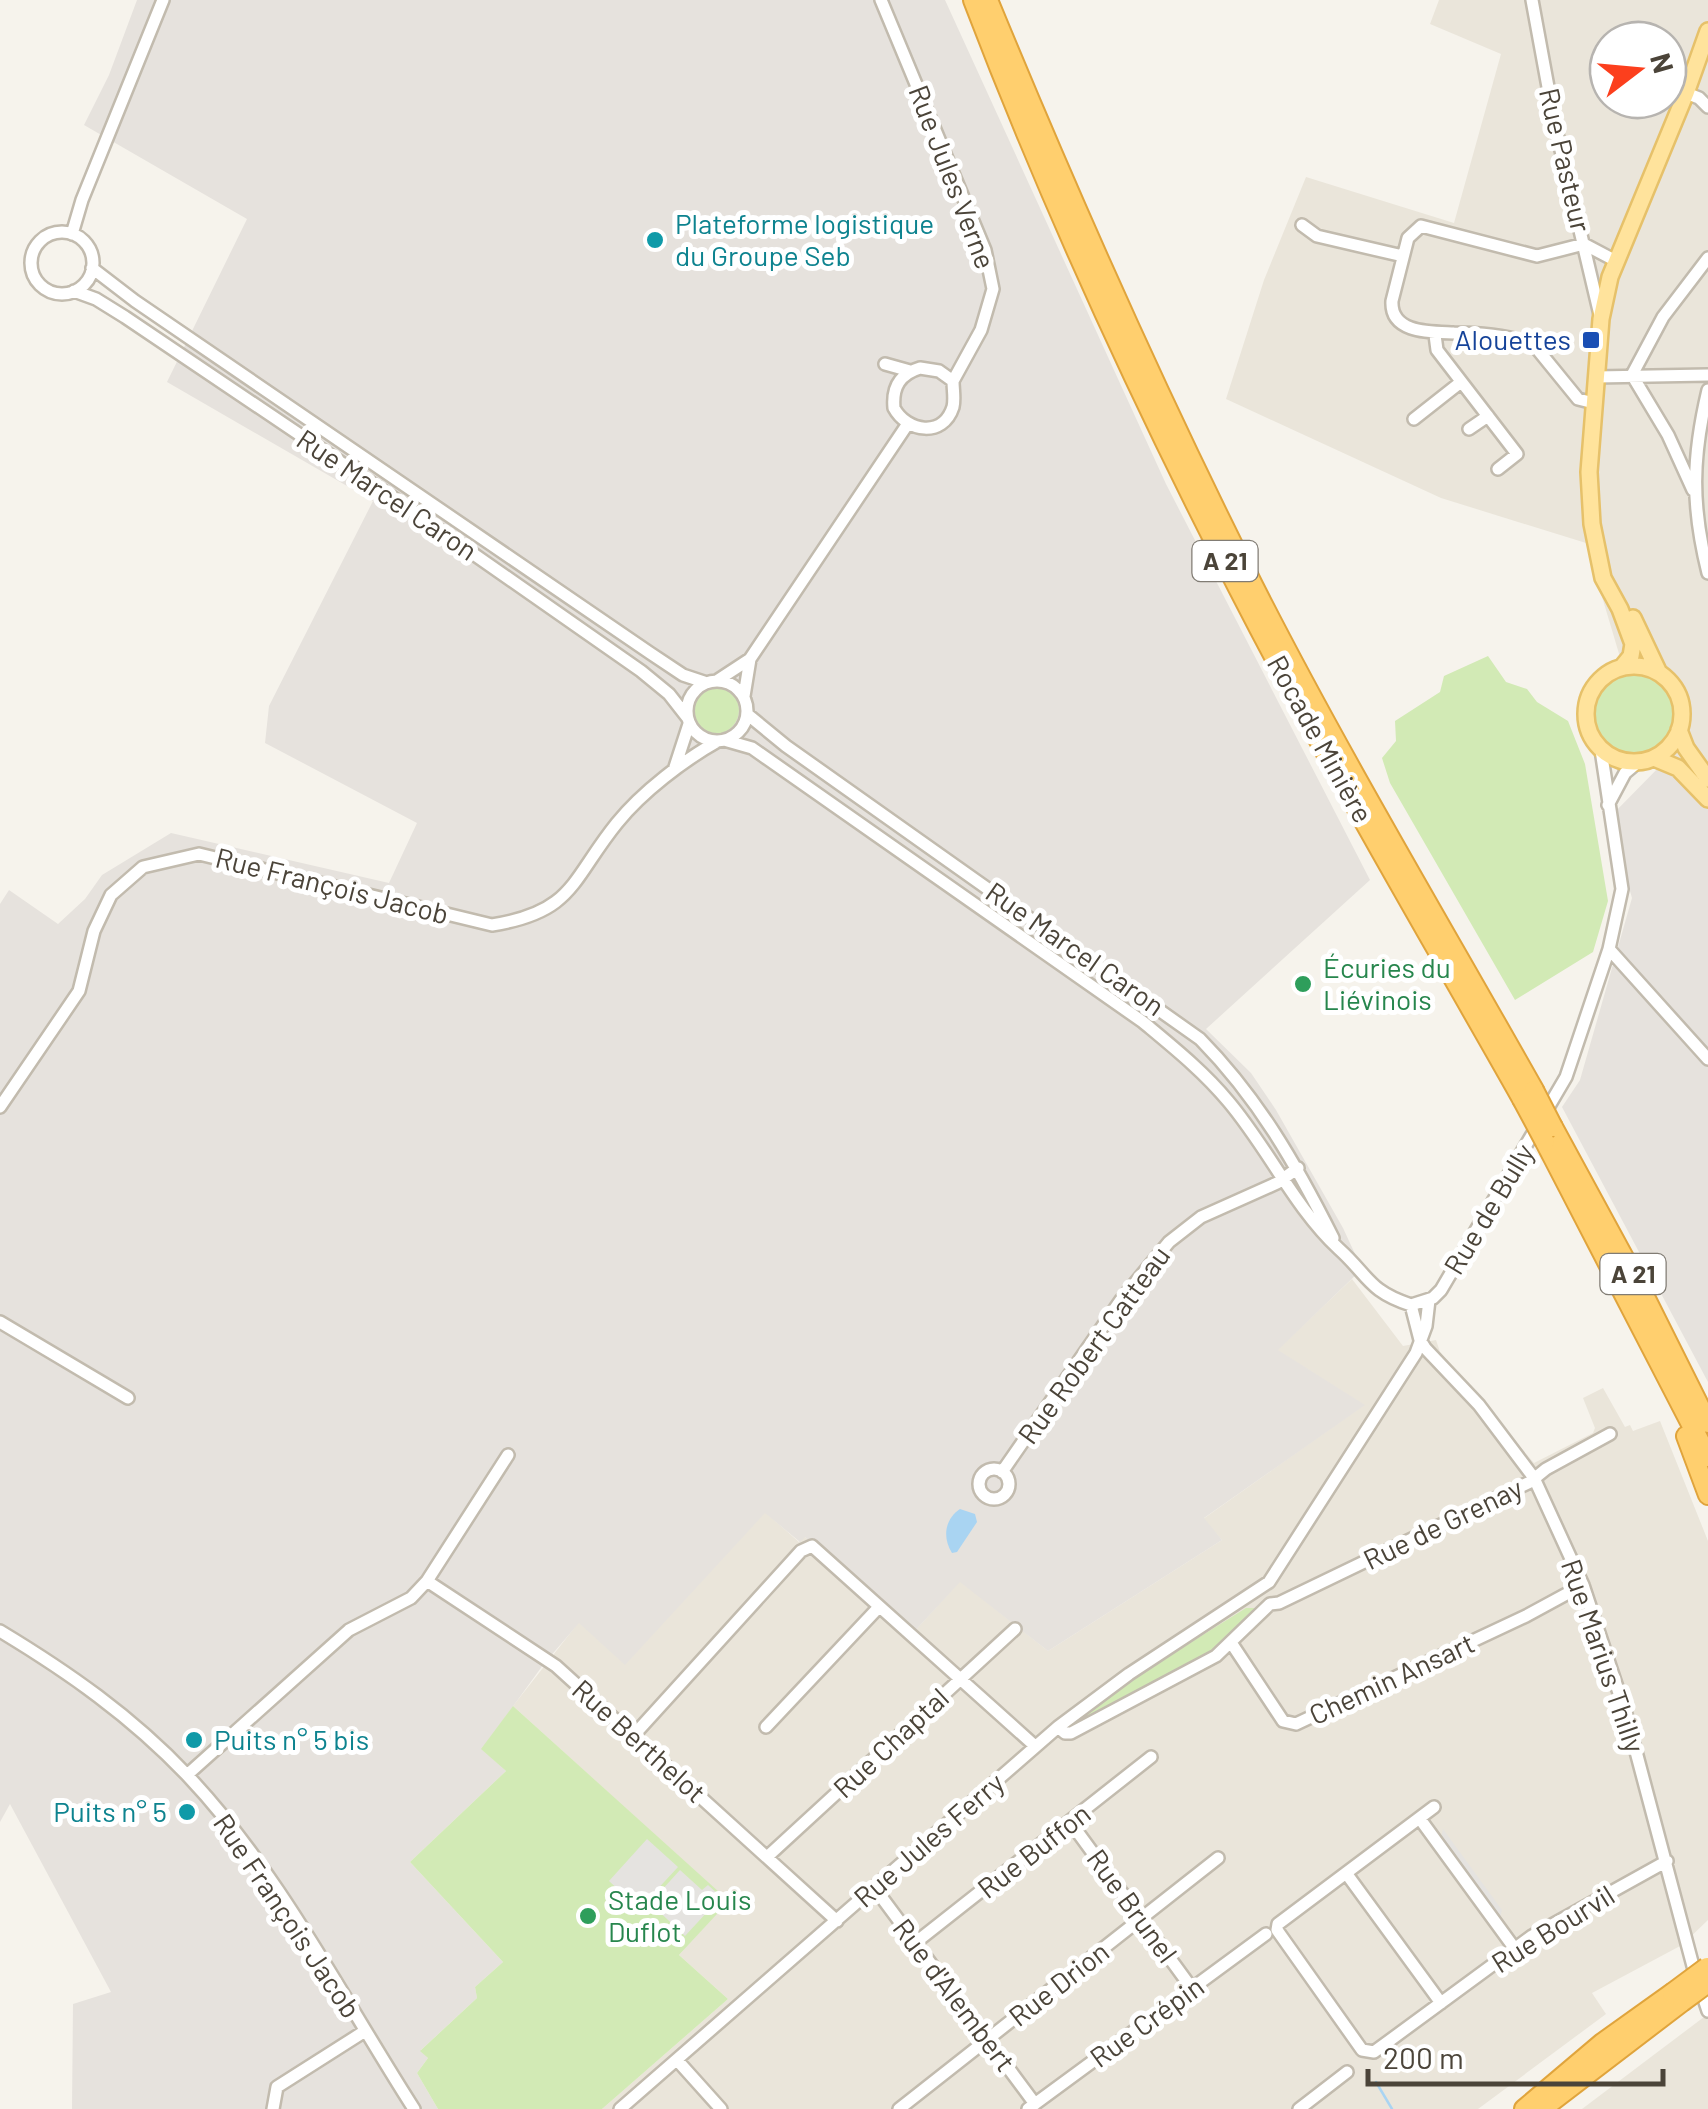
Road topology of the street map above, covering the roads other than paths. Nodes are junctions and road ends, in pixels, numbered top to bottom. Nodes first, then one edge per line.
1 (163, 0) edge
2 (882, 0) edge
3 (973, 0) edge
4 (988, 0) edge
5 (1532, 0) edge
6 (1708, 31) edge
7 (1688, 87) edge
8 (1675, 120) edge
9 (1302, 225) dead end
10 (72, 234) junction
11 (1584, 244) junction
12 (1402, 256) junction
13 (1708, 258) edge
14 (92, 268) junction
15 (1590, 268) junction
16 (1613, 269) junction
17 (74, 290) junction
18 (1601, 319) junction
19 (1435, 336) junction
20 (966, 354) junction
21 (939, 370) junction
22 (910, 371) junction
23 (1632, 375) junction
24 (1708, 375) edge
25 (1596, 377) junction
26 (953, 381) junction
27 (1461, 382) junction
28 (895, 386) junction
29 (1708, 390) edge
30 (1594, 404) junction
31 (1488, 416) junction
32 (1414, 419) dead end
33 (908, 425) junction
34 (1470, 430) dead end
35 (1498, 469) dead end
36 (1693, 490) junction
37 (1599, 558) junction
38 (1708, 573) edge
39 (750, 659) junction
40 (1622, 667) junction
41 (1660, 673) junction
42 (711, 681) junction
43 (744, 696) junction
44 (747, 714) junction
45 (688, 720) junction
46 (1679, 730) junction
47 (721, 741) junction
48 (1601, 750) junction
49 (1646, 760) junction
50 (675, 767) junction
51 (1708, 780) edge
52 (1708, 799) edge
53 (1608, 805) junction
54 (1609, 950) junction
55 (1200, 1039) junction
56 (1183, 1054) junction
57 (1708, 1059) edge
58 (1528, 1095) junction
59 (0, 1107) edge
60 (1549, 1134) junction
61 (1298, 1168) junction
62 (1282, 1178) junction
63 (1337, 1246) junction
64 (1428, 1300) junction
65 (1411, 1304) junction
66 (0, 1322) edge
67 (1420, 1340) junction
68 (1667, 1374) junction
69 (128, 1398) dead end
70 (1708, 1421) edge
71 (1610, 1434) dead end
72 (508, 1455) dead end
73 (1708, 1457) edge
74 (1002, 1472) dead end
75 (1534, 1478) junction
76 (1708, 1495) edge
77 (427, 1581) junction
78 (1584, 1586) junction
79 (1255, 1594) junction
80 (1270, 1604) junction
81 (878, 1608) junction
82 (1014, 1628) dead end
83 (0, 1631) edge
84 (1232, 1644) junction
85 (958, 1681) junction
86 (766, 1727) dead end
87 (1058, 1727) junction
88 (632, 1736) junction
89 (1034, 1746) junction
90 (1151, 1756) dead end
91 (187, 1775) junction
92 (1434, 1808) dead end
93 (1420, 1819) junction
94 (1071, 1823) junction
95 (767, 1857) junction
96 (1218, 1858) dead end
97 (1668, 1861) junction
98 (1346, 1873) junction
99 (874, 1887) junction
100 (1141, 1918) junction
101 (836, 1920) junction
102 (1266, 1934) dead end
103 (915, 1943) junction
104 (1515, 1949) junction
105 (1708, 1971) edge
106 (1193, 1990) junction
107 (1677, 1997) junction
108 (1441, 2003) junction
109 (1708, 2011) edge
110 (364, 2031) junction
111 (986, 2040) junction
112 (677, 2060) junction
113 (1347, 2072) dead end
114 (1032, 2106) edge
115 (626, 2107) edge
116 (272, 2109) edge
117 (414, 2109) edge
118 (721, 2109) edge
119 (899, 2109) edge
120 (1299, 2109) edge
121 (1524, 2109) edge
122 (1542, 2109) edge

1 - 10 street
2 - 20 street, Rue Jules Verne
3 - 58 highway, Rocade Minière / A 21
4 - 58 highway, Rocade Minière / A 21
5 - 11 street, Rue Pasteur
6 - 7 main road
8 - 16 main road
9 - 12 street
10 - 14 street
10 - 17 street
11 - 12 street
11 - 15 street, Rue Pasteur
11 - 16 street
12 - 19 street
13 - 23 street
14 - 17 street
14 - 42 street, Rue Marcel Caron
15 - 16 street
15 - 18 street, Rue Pasteur
16 - 18 main road
17 - 45 street, Rue Marcel Caron
18 - 25 main road
19 - 27 street
19 - 30 street
20 - 21 street
20 - 26 street, Rue Jules Verne
21 - 22 street
21 - 26 street
22 - 28 street
22 - 28 street
23 - 24 street
23 - 25 street
23 - 36 street
25 - 30 main road
26 - 33 street
27 - 31 street
27 - 32 street
28 - 33 street
29 - 36 street
30 - 37 main road
31 - 34 street
31 - 35 street
33 - 39 street
36 - 38 street
37 - 40 main road
37 - 41 main road
39 - 42 street
39 - 43 street
40 - 41 main road
40 - 48 main road
41 - 46 main road
42 - 43 street
42 - 45 street
43 - 44 street
44 - 47 street
44 - 55 street, Rue Marcel Caron
45 - 47 street
45 - 50 street
46 - 49 main road
46 - 51 main road
47 - 50 street
47 - 56 street, Rue Marcel Caron
48 - 49 main road
48 - 53 street, Rue de Bully
49 - 52 main road
49 - 53 street
50 - 59 street, Rue François Jacob
53 - 54 street, Rue de Bully
54 - 57 street
54 - 64 street, Rue de Bully
55 - 56 street
55 - 61 street, Rue Marcel Caron
56 - 62 street, Rue Marcel Caron
58 - 60 highway, Rocade Minière / A 21, bridge
60 - 68 highway, Rocade Minière / A 21
60 - 70 highway, Rocade Minière / A 21
61 - 62 street, Rue Robert Catteau
61 - 63 street, Rue Marcel Caron
62 - 63 street, Rue Marcel Caron
62 - 74 street, Rue Robert Catteau
63 - 65 street, Rue Marcel Caron
64 - 65 street
64 - 67 street, Rue de Bully
65 - 67 street
66 - 69 street
67 - 75 street, Rue Marius Thilly
67 - 79 street, Rue de Bully
68 - 73 highway, Rocade Minière / A 21
68 - 76 highway
71 - 75 street, Rue de Grenay
72 - 77 street
75 - 78 street, Rue Marius Thilly
75 - 80 street, Rue de Grenay
77 - 88 street, Rue Berthelot
77 - 91 street
78 - 84 street, Chemin Ansart
78 - 97 street, Rue Marius Thilly
79 - 80 street
79 - 87 street, Rue Jules Ferry
80 - 84 street
81 - 85 street
81 - 86 street
81 - 88 street
82 - 85 street, Rue Chaptal
83 - 91 street, Rue François Jacob
84 - 87 street
85 - 89 street
85 - 95 street, Rue Chaptal
87 - 89 street, Rue Jules Ferry
88 - 95 street, Rue Berthelot
89 - 99 street, Rue Jules Ferry
90 - 94 street, Rue Buffon
91 - 110 street, Rue François Jacob
92 - 93 street
93 - 98 street
93 - 104 street
94 - 100 street, Rue Brunel
94 - 103 street, Rue Buffon
95 - 101 street, Rue Berthelot
96 - 100 street, Rue Drion
97 - 104 street, Rue Bourvil
97 - 109 street, Rue Marius Thilly
98 - 108 street
98 - 108 street, Rue Bourvil
99 - 101 street, Rue Jules Ferry
99 - 103 street, Rue d'Alembert
100 - 106 street, Rue Brunel
100 - 111 street, Rue Drion
101 - 112 street, Rue Jules Ferry
102 - 106 street, Rue Crépin
103 - 111 street, Rue d'Alembert
104 - 108 street, Rue Bourvil
105 - 107 highway, bridge
106 - 114 street, Rue Crépin
107 - 121 highway
107 - 122 highway
110 - 116 street
110 - 117 street, Rue François Jacob
111 - 114 street, Rue d'Alembert
111 - 119 street, Rue Drion
112 - 115 street, Rue Jules Ferry
112 - 118 street
113 - 120 street

